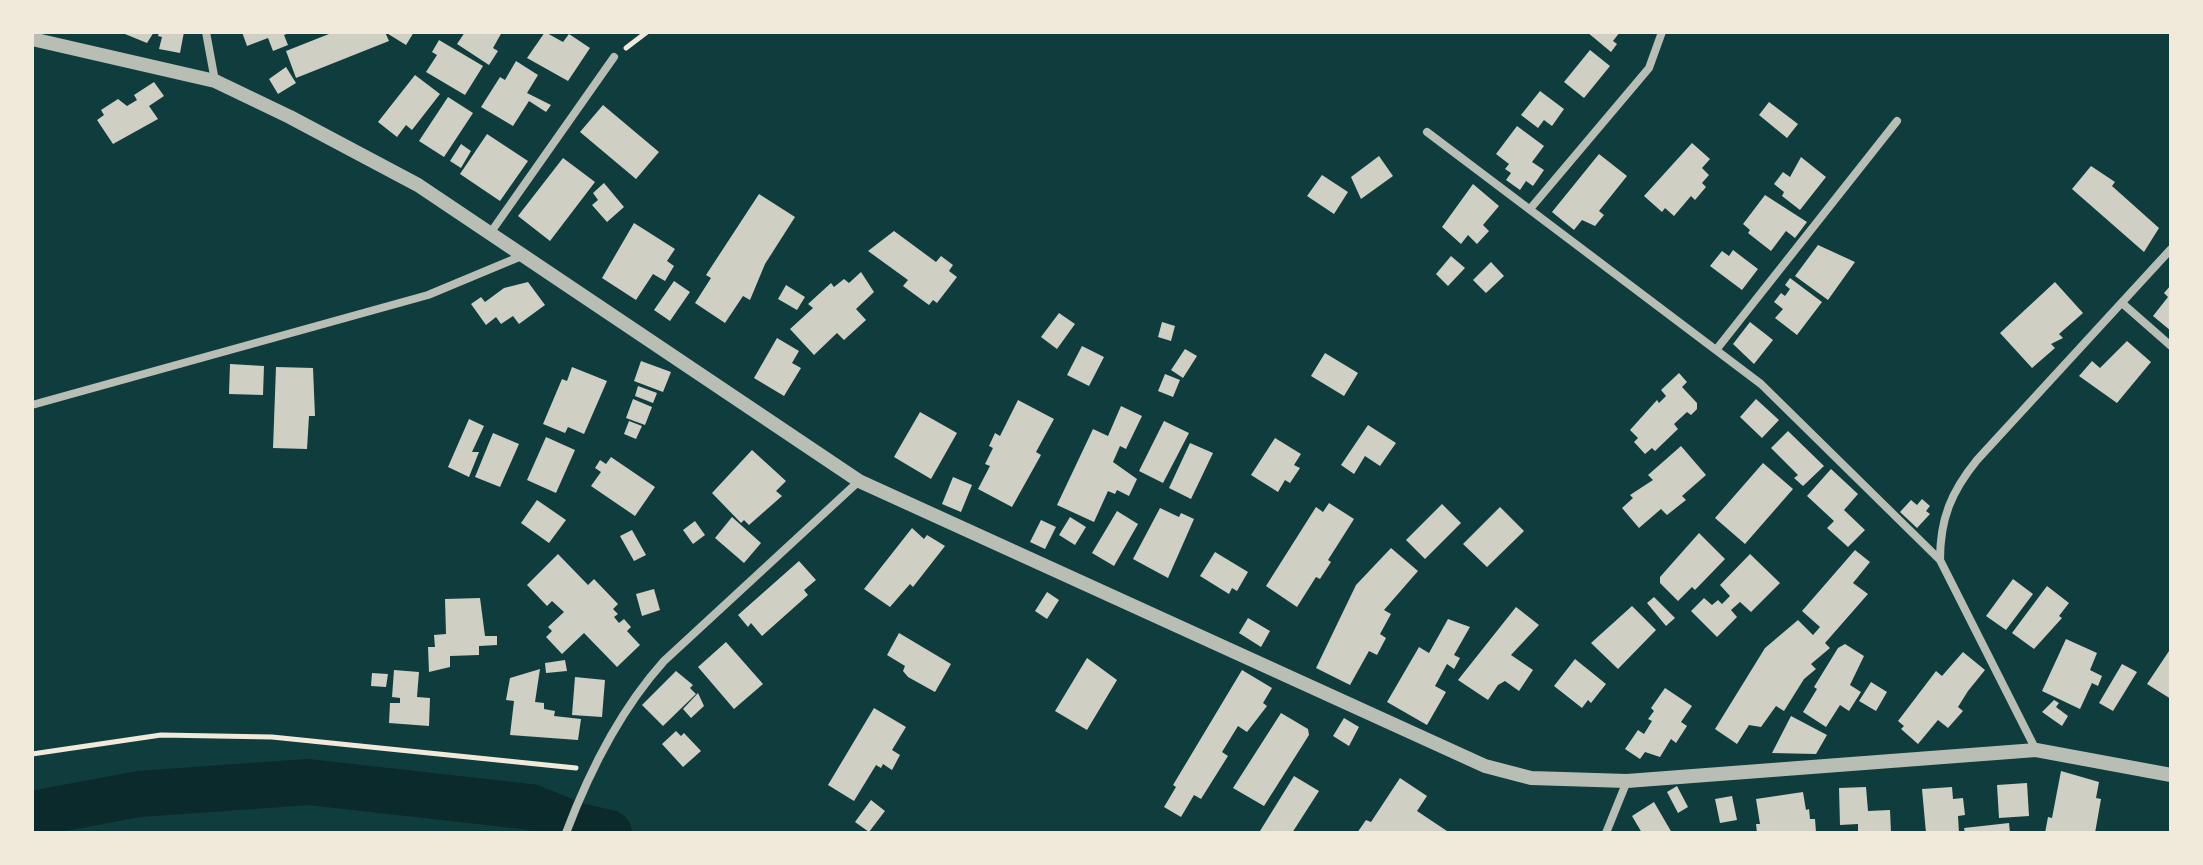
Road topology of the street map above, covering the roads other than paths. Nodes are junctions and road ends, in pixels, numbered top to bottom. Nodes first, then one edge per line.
1 (206, 32) edge
2 (1662, 32) edge
3 (32, 39) edge
4 (614, 57) road end
5 (215, 81) junction
6 (1897, 121) dead end
7 (1427, 132) dead end
8 (1530, 209) junction
9 (491, 232) junction
10 (2171, 249) edge
11 (526, 255) junction
12 (2122, 303) junction
13 (2171, 346) edge
14 (1716, 350) junction
15 (32, 405) edge
16 (859, 481) junction
17 (1940, 560) junction
18 (2036, 750) junction
19 (2171, 775) edge
20 (1627, 781) junction
21 (566, 833) edge
22 (1606, 833) edge

1 - 5 street
2 - 8 street
3 - 5 street
4 - 9 street
5 - 9 street
6 - 14 street
7 - 8 street
8 - 14 street
9 - 11 street
10 - 12 street
11 - 15 street
11 - 16 street
12 - 13 street
12 - 17 street
14 - 17 street
16 - 20 street
16 - 21 street
17 - 18 street
18 - 19 street
18 - 20 street
20 - 22 street

